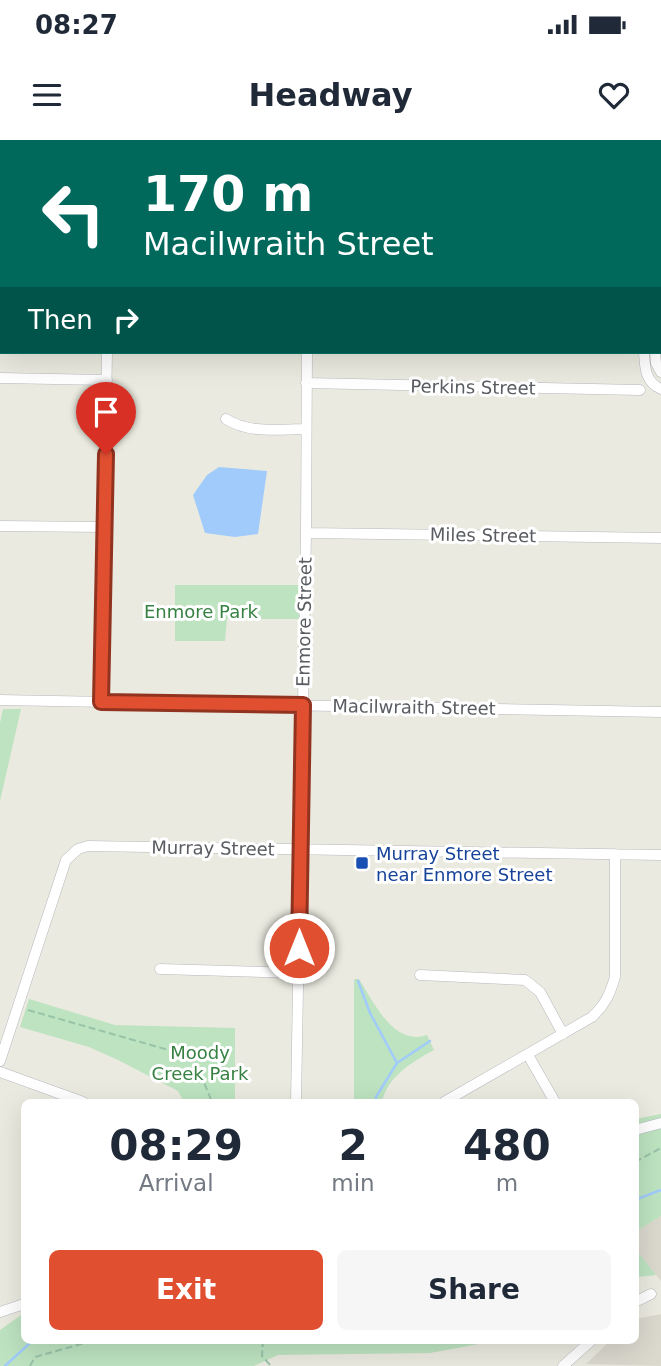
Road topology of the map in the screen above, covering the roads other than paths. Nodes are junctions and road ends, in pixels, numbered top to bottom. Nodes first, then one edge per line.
1 (107, 354) edge
2 (307, 354) edge
3 (644, 354) edge
4 (656, 354) edge
5 (661, 372) edge
6 (0, 379) edge
7 (107, 380) junction
8 (306, 383) junction
9 (661, 389) edge
10 (640, 390) dead end
11 (226, 419) dead end
12 (306, 429) junction
13 (0, 526) edge
14 (105, 527) junction
15 (306, 533) junction
16 (661, 538) edge
17 (0, 700) edge
18 (101, 702) junction
19 (303, 705) junction
20 (661, 712) edge
21 (300, 850) junction
22 (615, 854) junction
23 (661, 855) edge
24 (160, 970) dead end
25 (299, 973) junction
26 (420, 975) dead end
27 (563, 1034) junction
28 (528, 1055) junction
29 (0, 1061) edge
30 (0, 1072) edge
31 (75, 1099) edge
32 (296, 1099) edge
33 (449, 1099) edge
34 (553, 1099) edge
35 (661, 1123) edge
36 (639, 1129) edge
37 (651, 1294) dead end
38 (639, 1300) edge
39 (21, 1305) edge
40 (0, 1312) edge
41 (588, 1344) edge
42 (563, 1366) edge

1 - 7 street
2 - 8 street, Enmore Street
3 - 9 street
4 - 5 street
6 - 7 street
7 - 14 street
8 - 10 street, Perkins Street
8 - 12 street, Enmore Street
11 - 12 street
12 - 15 street, Enmore Street
13 - 14 street
14 - 18 street
15 - 16 street, Miles Street
15 - 19 street, Enmore Street
17 - 18 street, Macilwraith Street
18 - 19 street, Macilwraith Street
19 - 20 street, Macilwraith Street
19 - 21 street, Enmore Street
21 - 22 street, Murray Street
21 - 25 street, Enmore Street
21 - 29 street, Murray Street
22 - 23 street, Murray Street
22 - 27 street
24 - 25 street
25 - 32 street, Enmore Street
26 - 27 street
27 - 28 street
28 - 33 street
28 - 34 street
30 - 31 street
35 - 36 street
37 - 38 street
39 - 40 street
41 - 42 street

